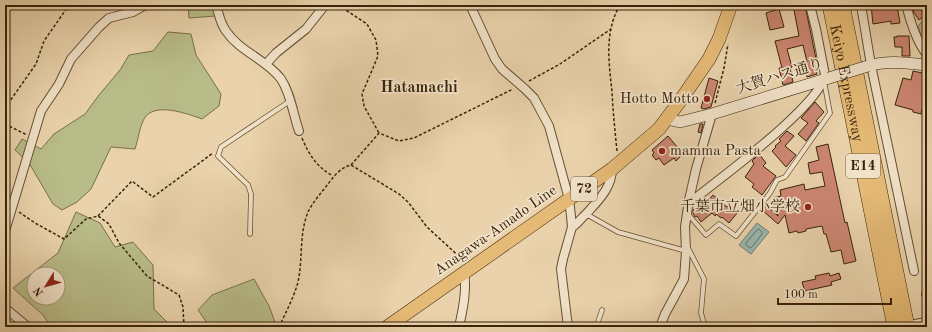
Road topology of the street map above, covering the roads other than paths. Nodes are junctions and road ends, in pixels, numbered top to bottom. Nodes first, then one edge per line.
1 (145, 5) edge
2 (216, 5) edge
3 (325, 5) edge
4 (470, 5) edge
5 (731, 5) edge
6 (810, 5) edge
7 (830, 5) edge
8 (842, 5) edge
9 (861, 5) edge
10 (906, 5) edge
11 (927, 55) edge
12 (266, 64) junction
13 (870, 65) junction
14 (927, 65) edge
15 (826, 78) junction
16 (290, 100) junction
17 (712, 114) junction
18 (667, 119) junction
19 (299, 131) road end
20 (615, 166) junction
21 (569, 199) junction
22 (689, 200) junction
23 (686, 212) junction
24 (586, 214) junction
25 (572, 227) junction
26 (5, 231) edge
27 (250, 234) dead end
28 (686, 248) junction
29 (468, 270) junction
30 (914, 271) dead end
31 (5, 308) edge
32 (602, 310) dead end
33 (927, 322) edge
34 (911, 326) edge
35 (28, 327) edge
36 (387, 327) edge
37 (459, 327) edge
38 (568, 327) edge
39 (595, 327) edge
40 (660, 327) edge
41 (705, 327) edge
42 (895, 327) edge

1 - 26 street
2 - 12 street
3 - 12 street
4 - 21 street
5 - 18 main road, Anagawa-Amado Line / 72
6 - 15 street
7 - 42 highway, Keiyo Expressway / E14
8 - 34 highway, Keiyo Expressway / E14
9 - 13 street
10 - 11 street
12 - 16 street
13 - 14 street, 大賀ハス通り
13 - 15 street, 大賀ハス通り, bridge
13 - 30 street
15 - 17 street, 大賀ハス通り
15 - 22 street
15 - 23 lane
16 - 19 street
16 - 27 lane
17 - 18 street, 大賀ハス通り
17 - 22 street
18 - 20 main road, Anagawa-Amado Line / 72
20 - 21 main road, Anagawa-Amado Line / 72
20 - 24 street
21 - 25 street
21 - 29 main road, Anagawa-Amado Line / 72
22 - 23 street
23 - 28 street
24 - 25 street
24 - 28 lane
25 - 38 street
28 - 40 street
28 - 41 lane
29 - 36 main road, Anagawa-Amado Line / 72
29 - 37 street
31 - 35 street
32 - 39 lane
33 - 34 street

